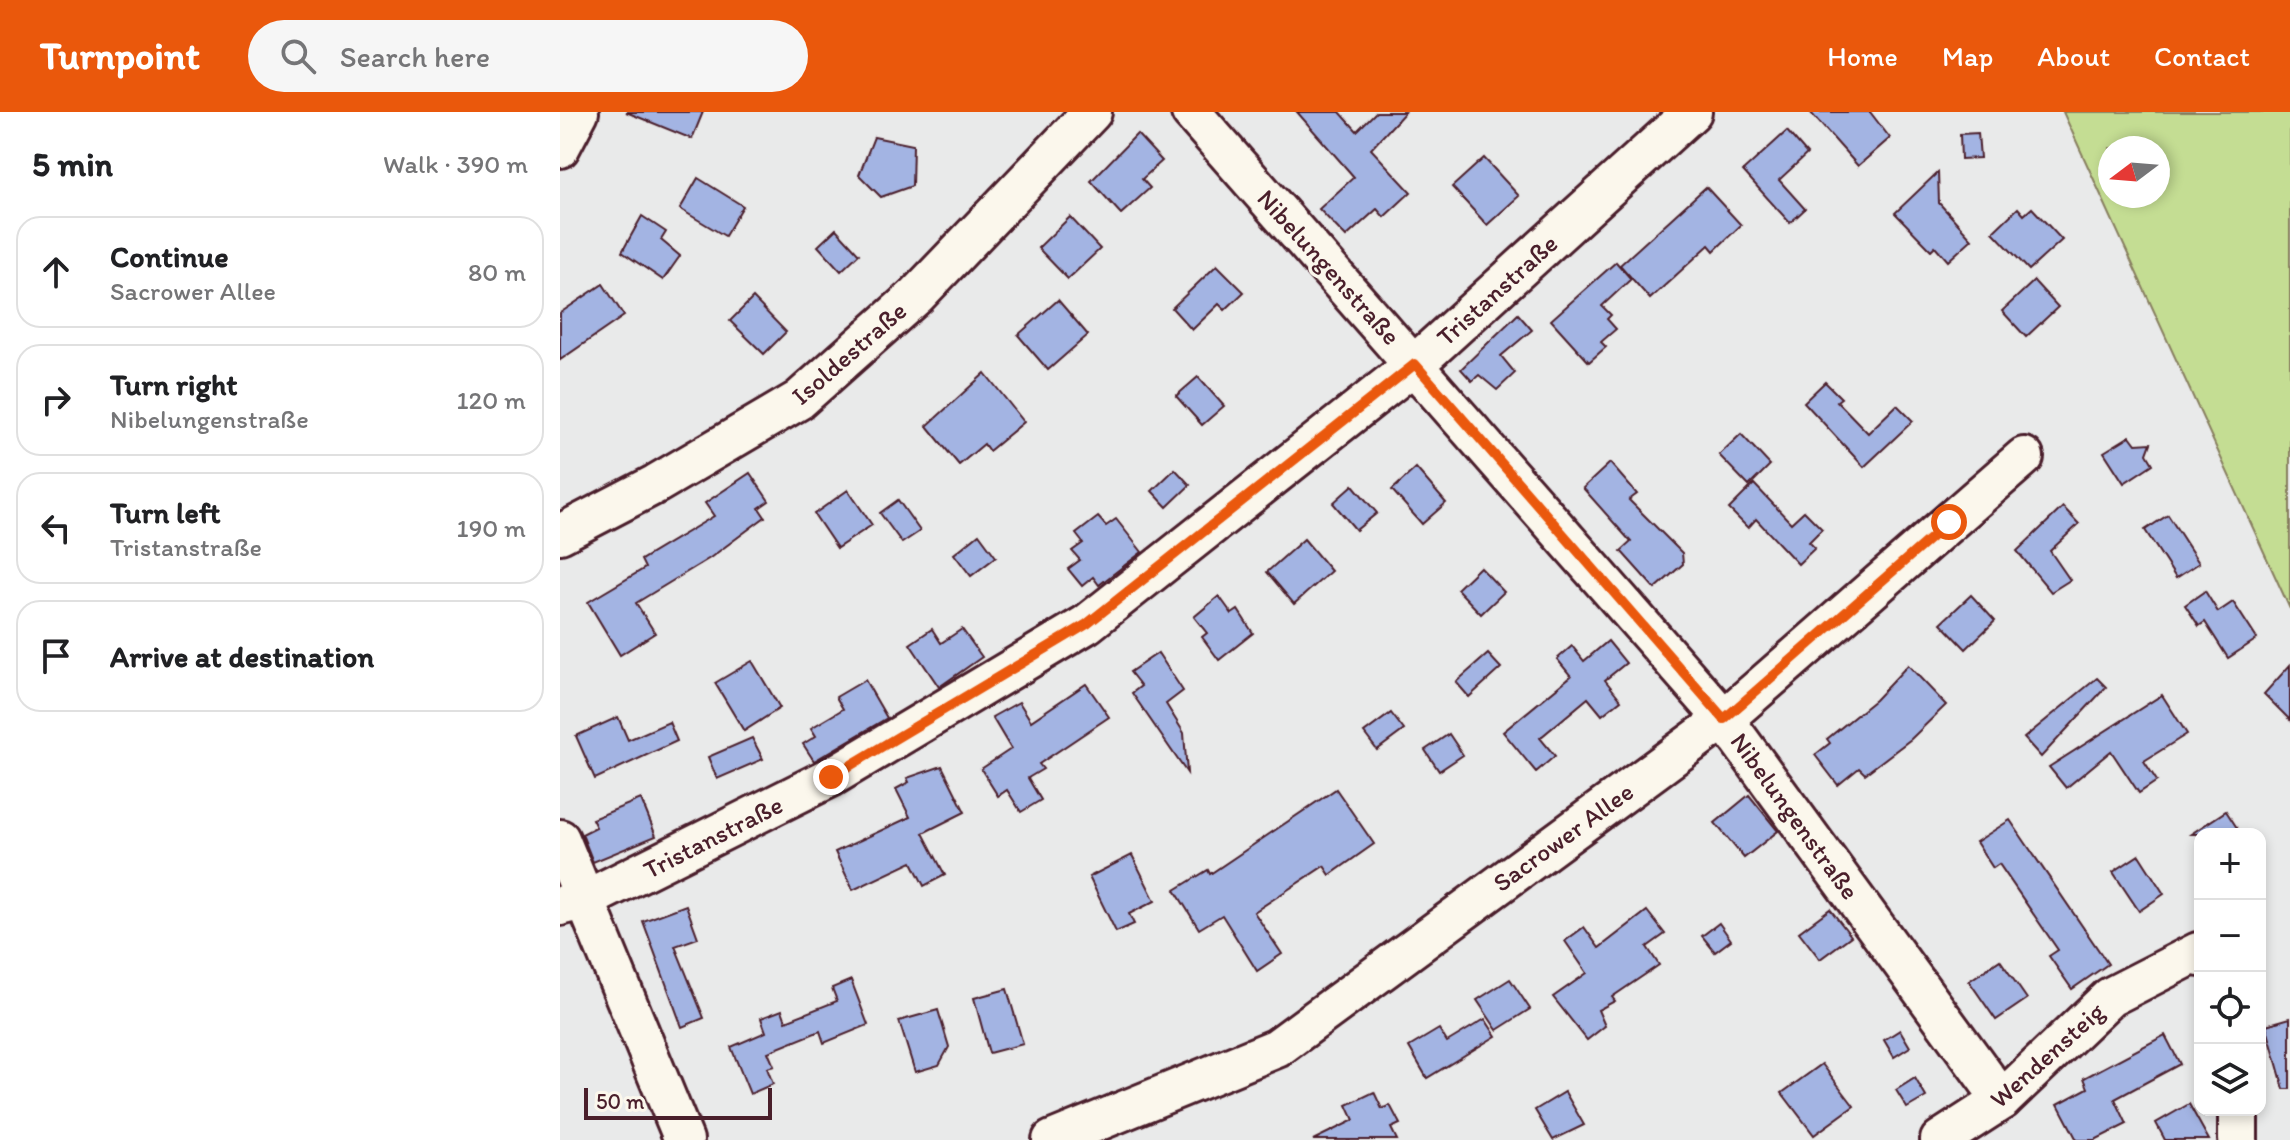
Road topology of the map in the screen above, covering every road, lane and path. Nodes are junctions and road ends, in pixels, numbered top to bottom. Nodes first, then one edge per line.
1 (579, 112) edge
2 (1092, 112) edge
3 (1191, 112) edge
4 (1692, 112) edge
5 (560, 148) edge
6 (1415, 364) junction
7 (2024, 457) dead end
8 (560, 534) edge
9 (1724, 719) junction
10 (560, 839) edge
11 (574, 902) edge
12 (2194, 956) edge
13 (2002, 1100) junction
14 (2238, 1116) edge
15 (684, 1140) edge
16 (1052, 1140) edge
17 (1940, 1140) edge
18 (2238, 1140) edge

1 - 5 street
2 - 8 street, Isoldestraße
3 - 6 street, Nibelungenstraße
4 - 6 street, Tristanstraße
6 - 9 street, Nibelungenstraße
6 - 11 street, Tristanstraße
7 - 9 street, Sacrower Allee
9 - 13 street, Nibelungenstraße
9 - 16 street, Sacrower Allee
10 - 11 street
11 - 15 street
12 - 13 street, Wendensteig
13 - 17 street, Wendensteig
14 - 18 street

